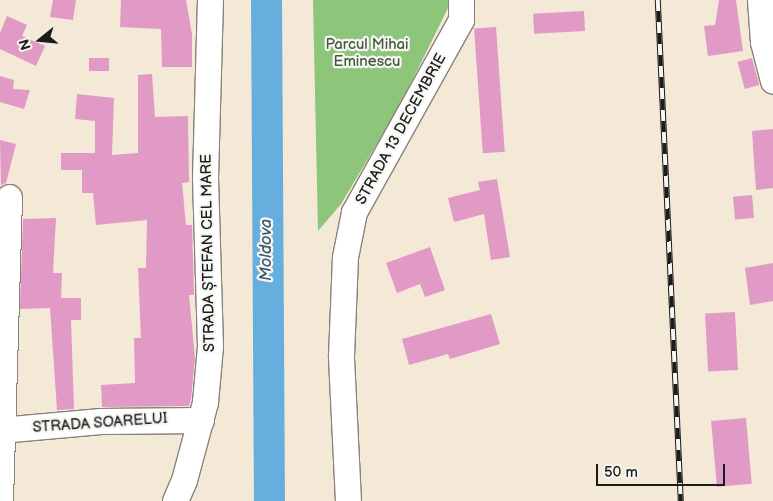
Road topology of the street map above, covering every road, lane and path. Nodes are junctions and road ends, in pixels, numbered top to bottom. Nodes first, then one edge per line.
1 (210, 0) edge
2 (461, 0) edge
3 (760, 0) edge
4 (773, 81) edge
5 (5, 206) edge
6 (201, 420) junction
7 (1, 430) edge
8 (0, 501) edge
9 (175, 501) edge
10 (348, 501) edge

1 - 6 street, STRADA ȘTEFAN CEL MARE
2 - 10 street, STRADA 13 DECEMBRIE
3 - 4 street
5 - 7 street
6 - 7 street, STRADA SOARELUI
6 - 9 street, STRADA ȘTEFAN CEL MARE
7 - 8 street

